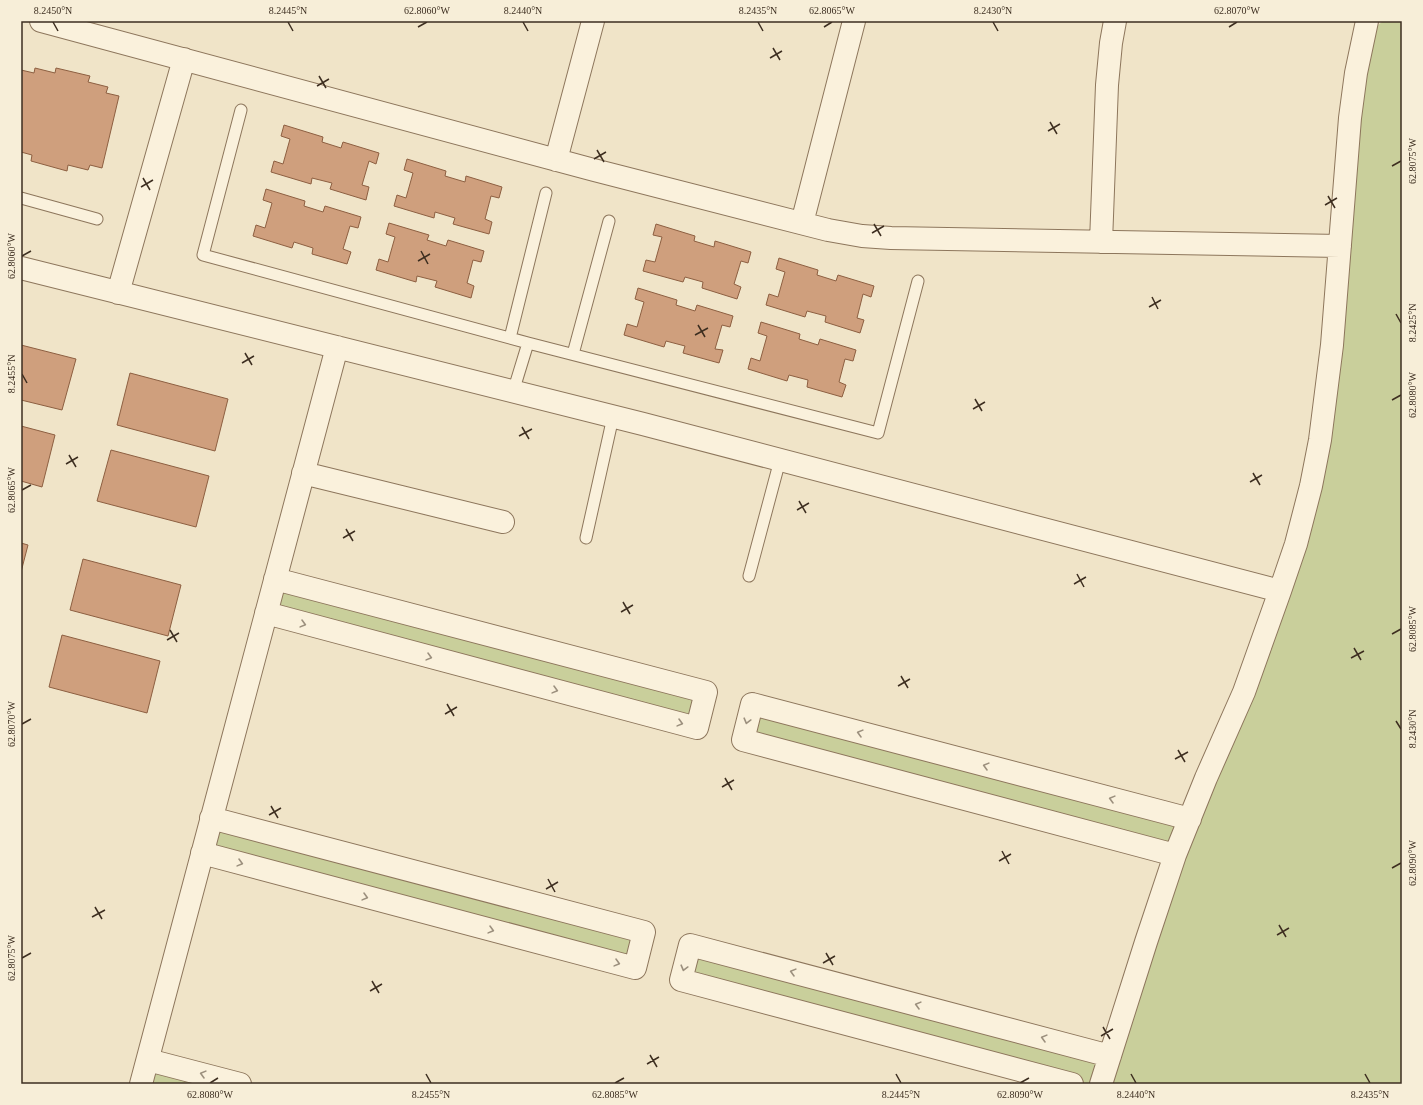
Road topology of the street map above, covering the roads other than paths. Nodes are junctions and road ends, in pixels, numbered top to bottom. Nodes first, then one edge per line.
1 (41, 21) edge
2 (593, 21) edge
3 (854, 21) edge
4 (1115, 21) edge
5 (1367, 21) edge
6 (184, 59) junction
7 (241, 110) dead end
8 (556, 160) junction
9 (546, 193) dead end
10 (21, 198) edge
11 (97, 219) dead end
12 (609, 222) dead end
13 (802, 223) junction
14 (1101, 242) junction
15 (1340, 246) junction
16 (21, 268) edge
17 (918, 281) dead end
18 (118, 293) junction
19 (510, 338) junction
20 (528, 343) junction
21 (337, 347) junction
22 (573, 354) junction
23 (512, 392) junction
24 (613, 417) junction
25 (780, 460) junction
26 (303, 473) junction
27 (503, 522) dead end
28 (586, 538) dead end
29 (749, 576) dead end
30 (275, 579) junction
31 (1280, 591) junction
32 (266, 613) junction
33 (211, 818) junction
34 (1190, 820) junction
35 (202, 853) junction
36 (1175, 855) junction
37 (1110, 1056) junction
38 (148, 1060) junction
39 (141, 1084) edge
40 (240, 1084) edge
41 (1072, 1084) edge
42 (1101, 1084) edge

1 - 6 street
2 - 8 street
3 - 13 street
4 - 14 street
5 - 15 street
6 - 8 street
6 - 18 street
7 - 19 lane
8 - 13 street
9 - 19 lane
10 - 11 lane
12 - 22 lane
13 - 14 street
14 - 15 street
15 - 31 street
16 - 18 street
17 - 22 lane
18 - 21 street
19 - 20 lane
20 - 22 lane
20 - 23 lane
21 - 23 street
21 - 26 street
23 - 24 street
24 - 25 street
24 - 28 lane
25 - 29 lane
25 - 31 street
26 - 27 street
26 - 30 street
30 - 32 street
32 -> 30 street
31 - 34 street
32 - 33 street
33 - 35 street
35 -> 33 street
34 - 36 street
34 -> 36 street
35 - 38 street
36 - 37 street
37 -> 41 street
37 - 42 street
38 - 39 street
40 -> 38 street

